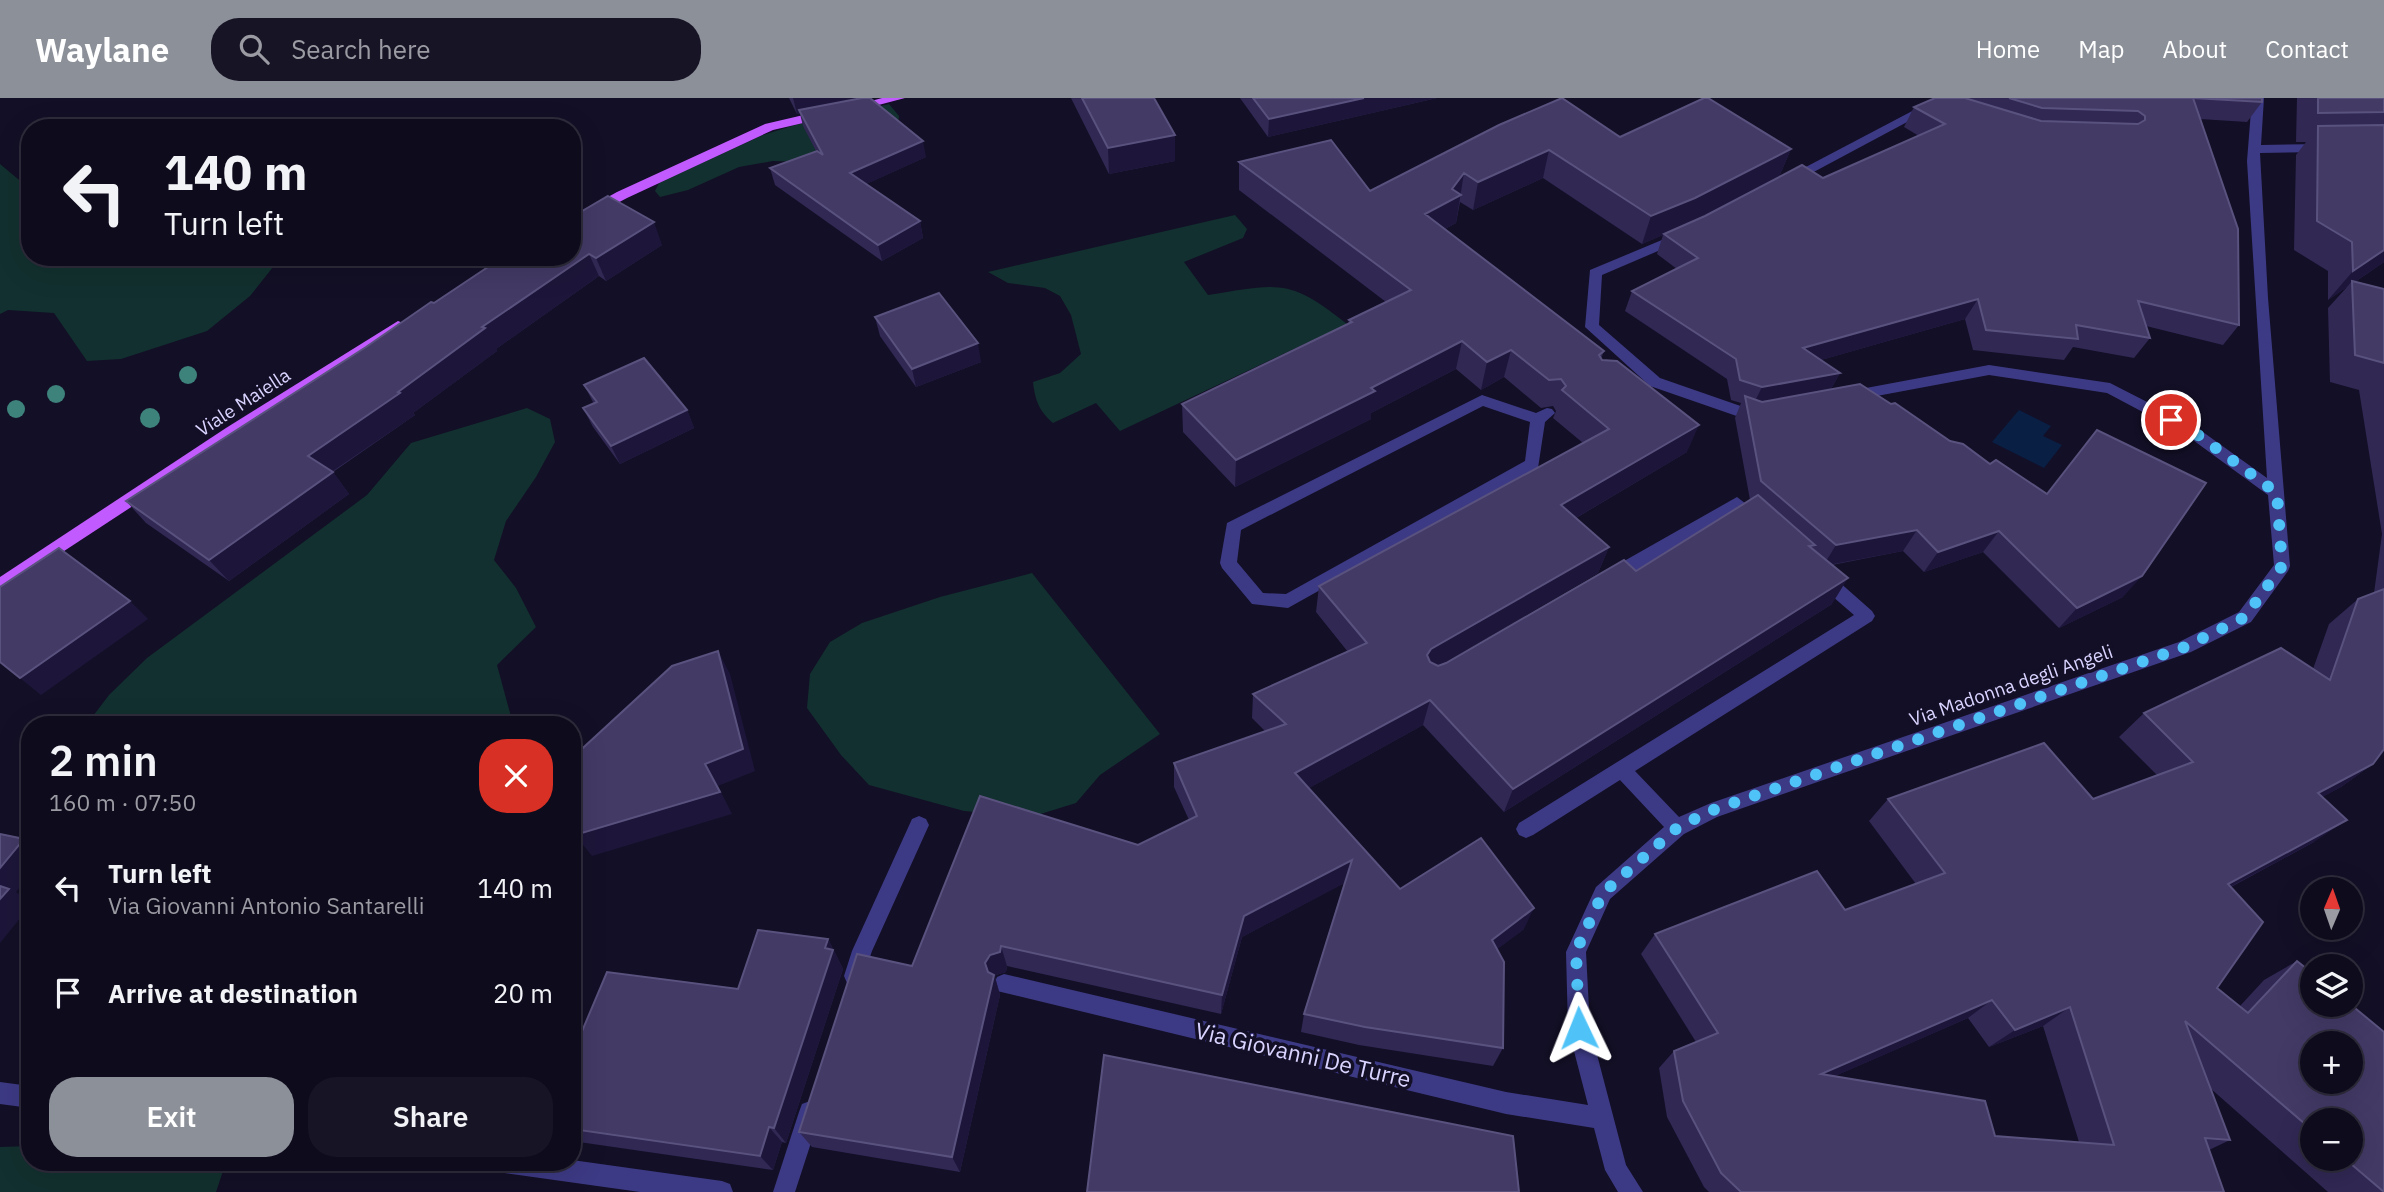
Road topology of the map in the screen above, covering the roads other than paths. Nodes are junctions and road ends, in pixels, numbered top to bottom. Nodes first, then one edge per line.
1 (899, 98) edge
2 (2258, 98) edge
3 (1944, 105) edge
4 (2345, 148) edge
5 (2254, 149) junction
6 (1777, 186) edge
7 (581, 218) edge
8 (1691, 231) edge
9 (412, 317) edge
10 (1869, 392) junction
11 (1830, 400) edge
12 (1873, 408) edge
13 (1777, 411) edge
14 (1543, 416) joint
15 (2277, 493) junction
16 (1767, 529) edge
17 (1807, 564) edge
18 (1596, 585) edge
19 (0, 586) edge
20 (1622, 771) junction
21 (919, 825) dead end
22 (1677, 828) junction
23 (1526, 829) dead end
24 (1004, 984) edge
25 (845, 1002) edge
26 (817, 1090) edge
27 (0, 1093) edge
28 (21, 1096) edge
29 (1603, 1118) junction
30 (569, 1171) edge
31 (722, 1192) edge
32 (784, 1192) edge
33 (1632, 1192) edge

1 - 7 main road
2 - 5 street, Via Madonna degli Angeli
3 - 6 street
4 - 5 street
5 - 15 street, Via Madonna degli Angeli
8 - 13 street
9 - 19 main road, Viale Maiella
10 - 11 street
10 - 12 street
10 - 15 street
14 - 14 street
15 - 22 street, Via Madonna degli Angeli
16 - 18 street
17 - 20 street
20 - 22 street
20 - 23 street
21 - 25 street
22 - 29 street, Via Madonna degli Angeli
24 - 29 street, Via Giovanni De Turre
26 - 32 street
27 - 28 street
29 - 33 street, Via Madonna degli Angeli
30 - 31 street

